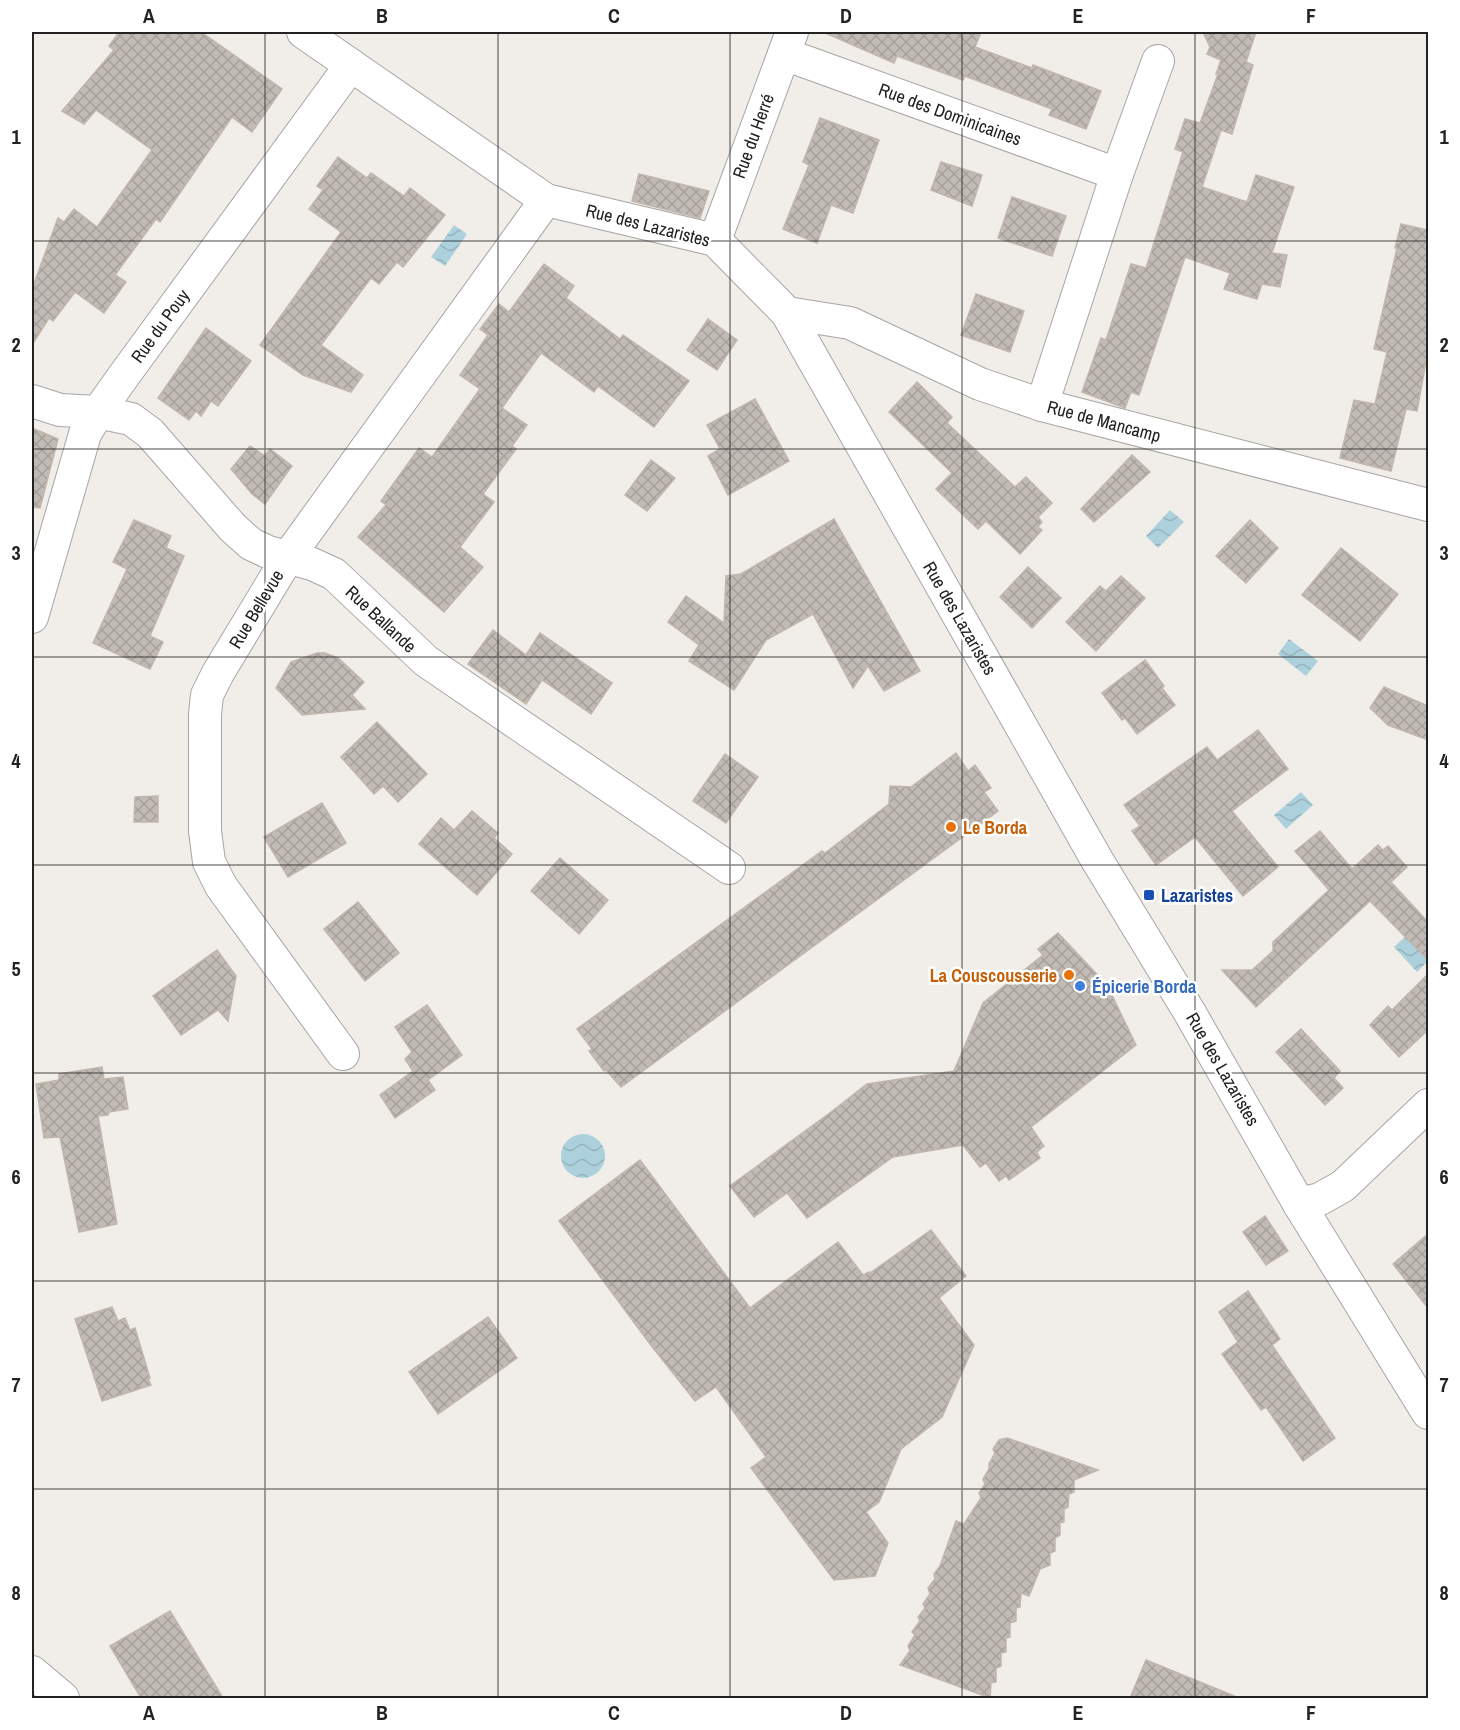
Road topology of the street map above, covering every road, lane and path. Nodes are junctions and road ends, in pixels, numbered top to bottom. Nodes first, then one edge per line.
1 (303, 32) edge
2 (788, 43) edge
3 (1158, 61) dead end
4 (351, 65) junction
5 (1117, 174) junction
6 (546, 200) junction
7 (715, 240) junction
8 (787, 314) junction
9 (32, 401) edge
10 (1042, 405) junction
11 (98, 412) junction
12 (1428, 505) edge
13 (288, 557) junction
14 (32, 617) edge
15 (729, 868) dead end
16 (343, 1054) dead end
17 (1428, 1104) edge
18 (1299, 1204) junction
19 (1428, 1413) edge
20 (32, 1672) edge
21 (63, 1698) edge

1 - 4 street, Rue des Lazaristes
2 - 5 street, Rue des Dominicaines
2 - 7 street, Rue du Herré
3 - 5 street
4 - 6 street, Rue des Lazaristes
4 - 11 street, Rue du Pouy
5 - 10 street
6 - 7 street, Rue des Lazaristes
6 - 13 street, Rue Bellevue
7 - 8 street, Rue des Lazaristes
8 - 10 street, Rue de Mancamp
8 - 18 street, Rue des Lazaristes
9 - 11 street, Rue Ballande
10 - 12 street, Rue de Mancamp
11 - 13 street, Rue Ballande
11 - 14 street, Rue du Pouy
13 - 15 street, Rue Ballande
13 - 16 street, Rue Bellevue
17 - 18 street
18 - 19 street, Rue des Lazaristes
20 - 21 street

